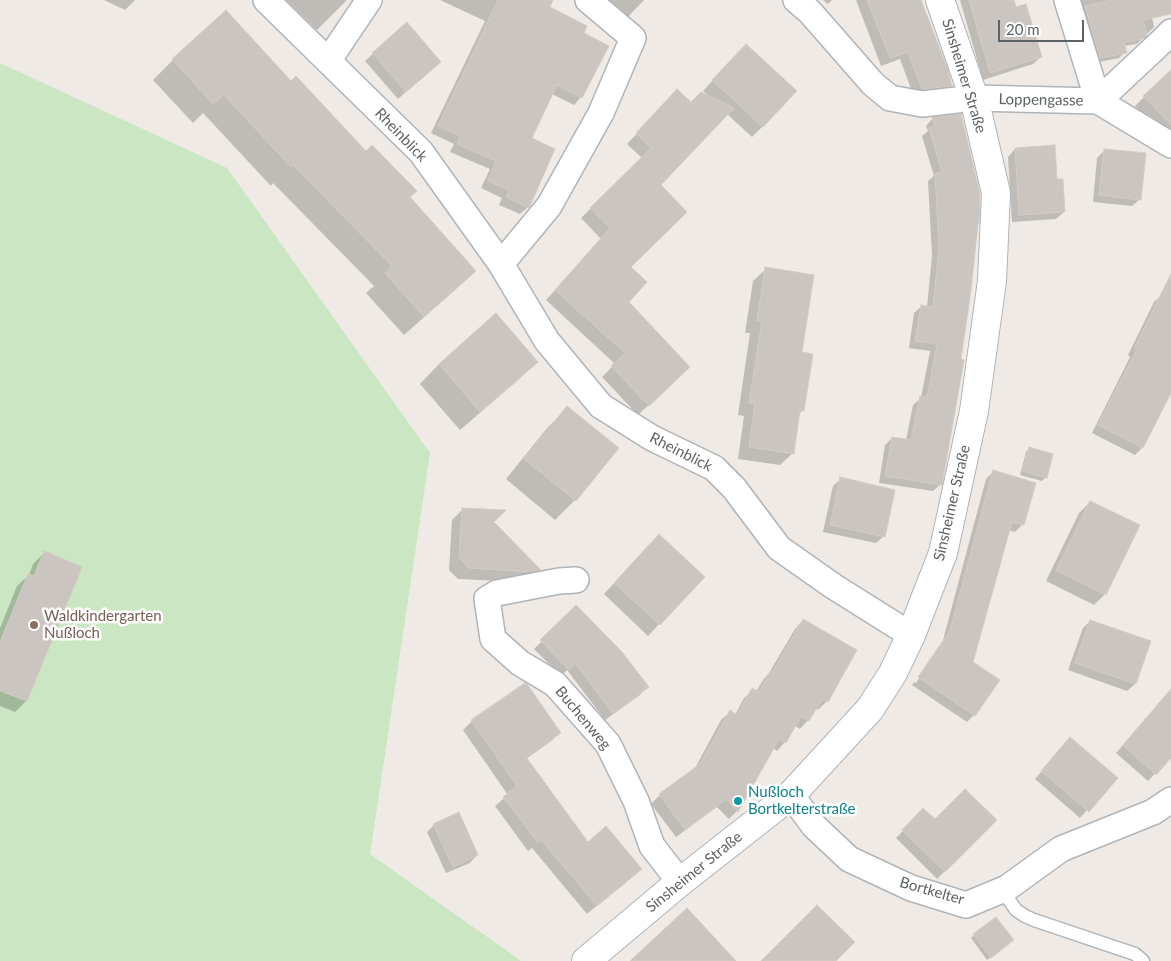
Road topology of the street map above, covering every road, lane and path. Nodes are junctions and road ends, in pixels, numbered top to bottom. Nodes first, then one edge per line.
1 (266, 0) edge
2 (369, 0) edge
3 (588, 0) edge
4 (796, 0) edge
5 (940, 0) edge
6 (1067, 0) edge
7 (1171, 32) edge
8 (328, 61) junction
9 (974, 98) junction
10 (1098, 101) junction
11 (1171, 145) edge
12 (501, 264) junction
13 (576, 580) dead end
14 (911, 635) junction
15 (791, 796) junction
16 (1171, 800) edge
17 (680, 882) junction
18 (1002, 890) junction
19 (586, 961) edge
20 (1143, 961) edge

1 - 8 street, Rheinblick
2 - 8 street
3 - 12 street
4 - 9 street, Loppengasse
5 - 9 street, Sinsheimer Straße
6 - 10 street
7 - 10 street, Loppengasse
8 - 12 street, Rheinblick
9 - 10 street, Loppengasse
9 - 14 street, Sinsheimer Straße
10 - 11 street
12 - 14 street, Rheinblick
13 - 17 street, Buchenweg
14 - 15 street, Sinsheimer Straße
15 - 17 street, Sinsheimer Straße
15 - 18 street, Bortkelter
16 - 18 street, Bortkelter
17 - 19 street, Sinsheimer Straße
18 - 20 lane

